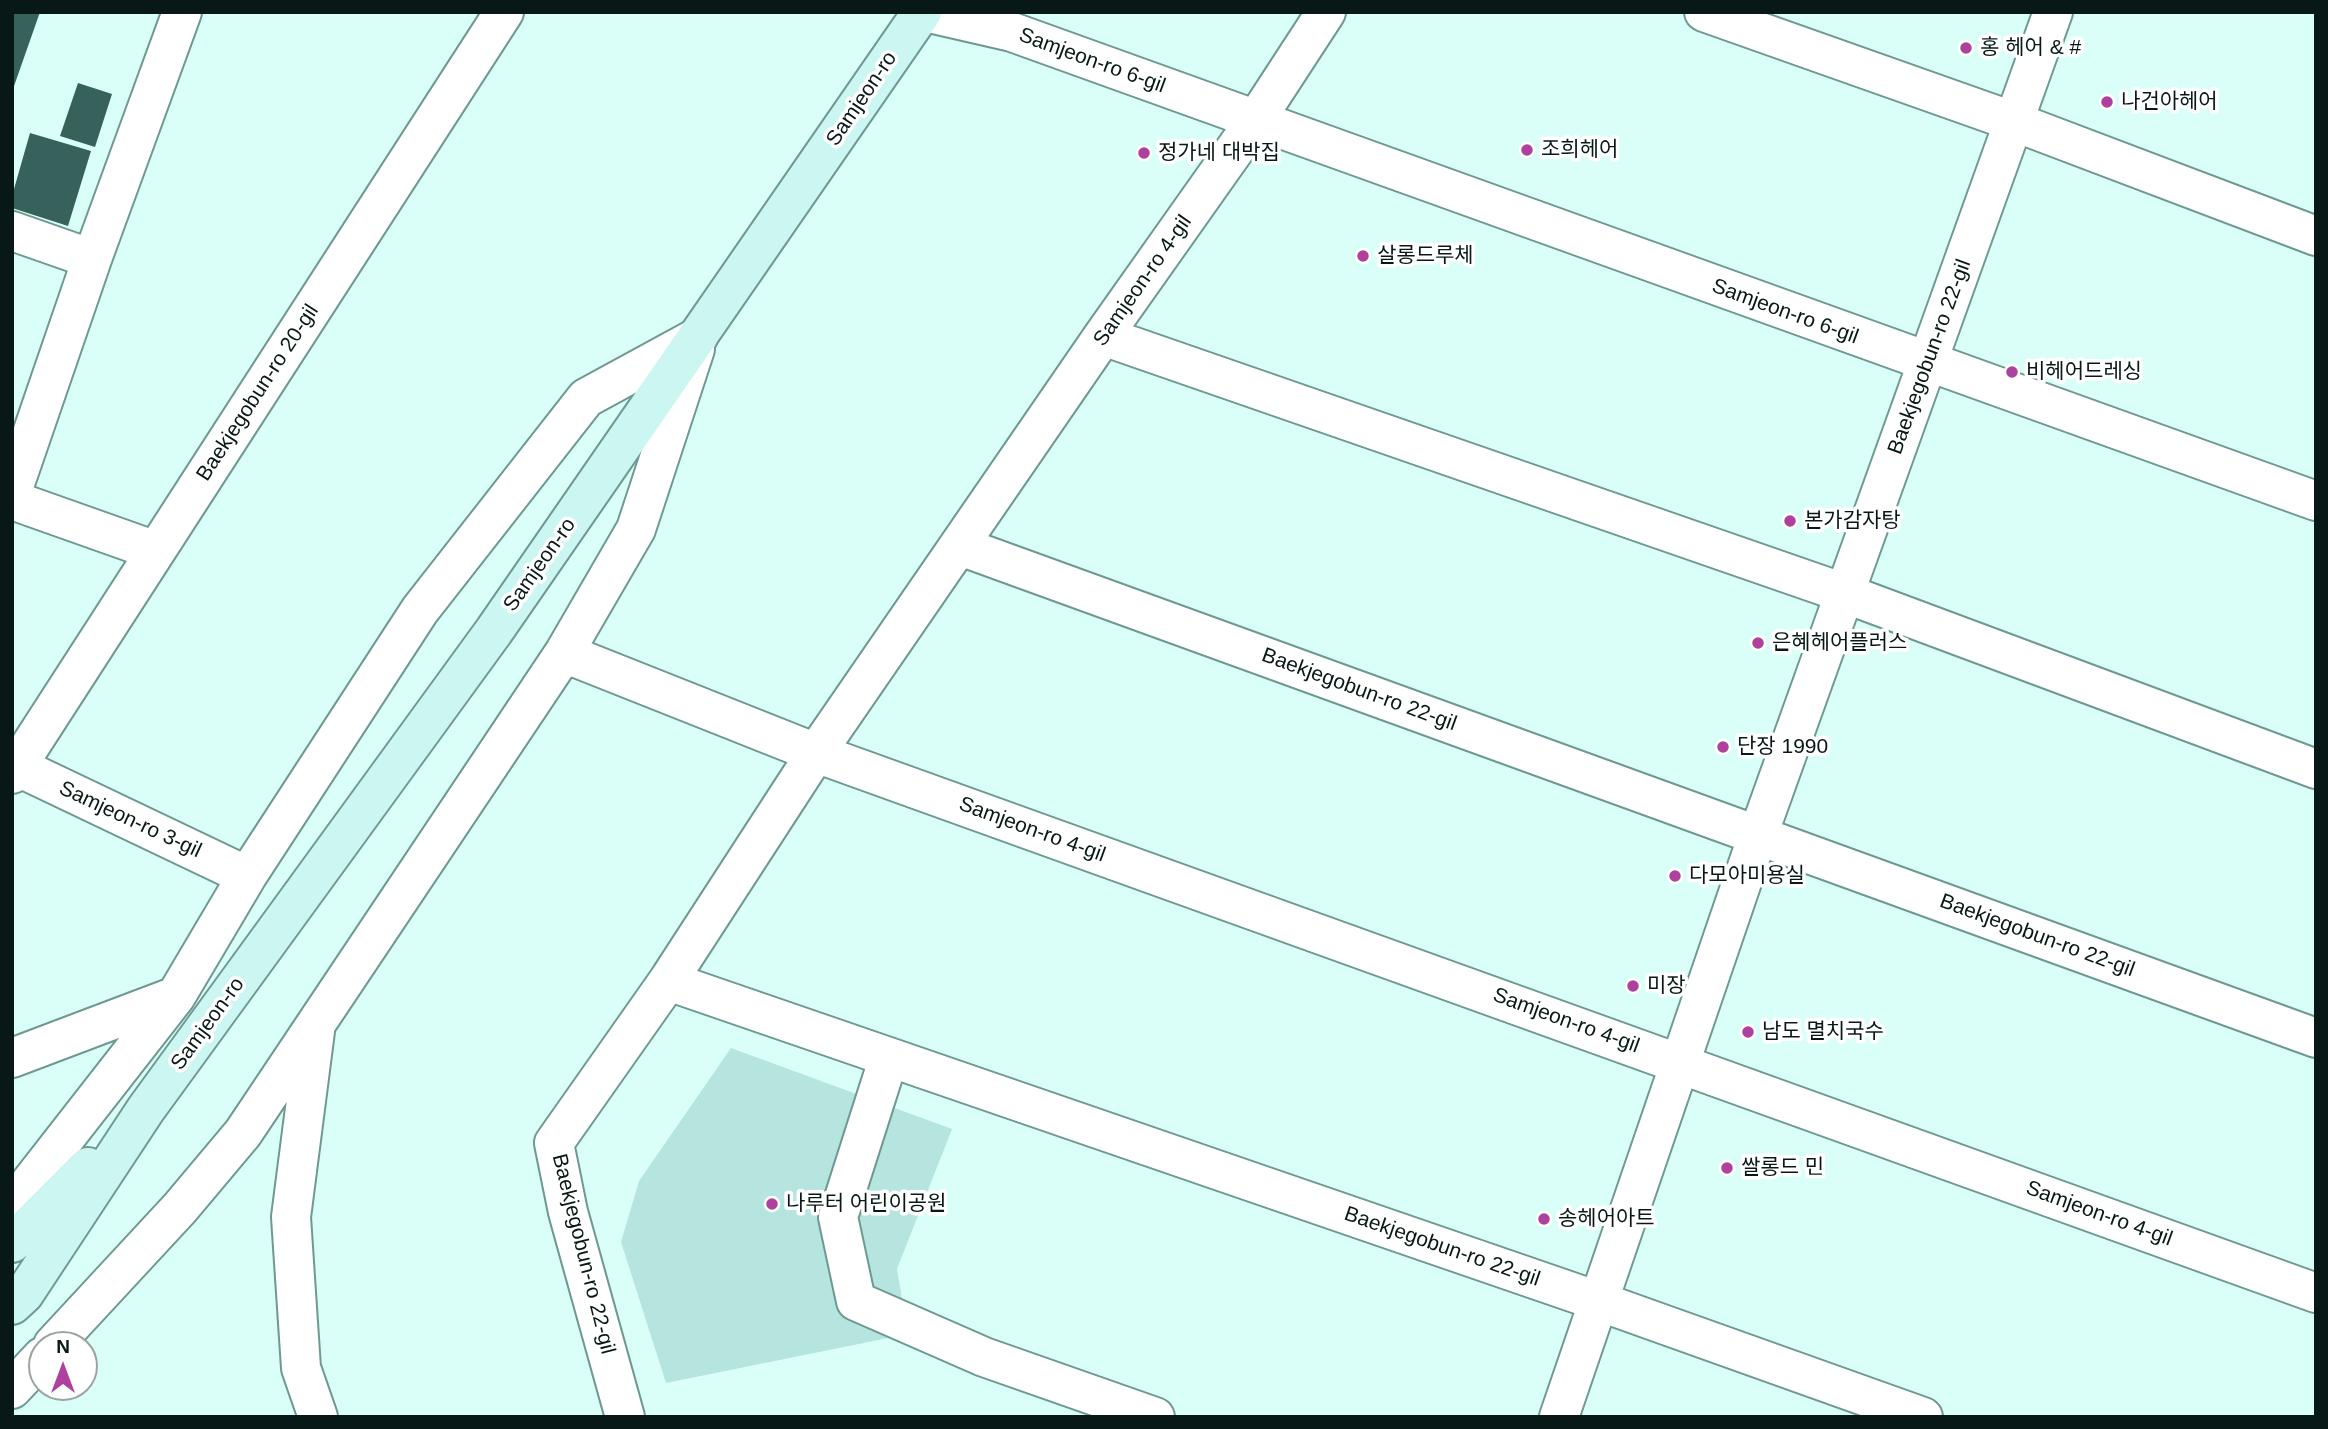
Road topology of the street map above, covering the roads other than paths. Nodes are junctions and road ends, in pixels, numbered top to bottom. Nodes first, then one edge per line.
1 (182, 12) edge
2 (504, 12) edge
3 (923, 12) edge
4 (1326, 12) edge
5 (1704, 12) edge
6 (2053, 12) edge
7 (1255, 121) junction
8 (2015, 122) junction
9 (12, 231) edge
10 (2316, 236) edge
11 (92, 259) junction
12 (698, 337) junction
13 (1103, 337) junction
14 (1927, 363) junction
15 (12, 492) edge
16 (12, 500) edge
17 (2316, 501) edge
18 (960, 546) junction
19 (156, 551) junction
20 (1844, 593) junction
21 (564, 653) junction
22 (816, 753) junction
23 (14, 768) edge
24 (2316, 769) edge
25 (1758, 835) junction
26 (247, 876) junction
27 (668, 981) junction
28 (176, 996) junction
29 (316, 1023) junction
30 (2316, 1038) edge
31 (889, 1057) junction
32 (12, 1058) edge
33 (1679, 1062) junction
34 (146, 1109) junction
35 (12, 1206) edge
36 (12, 1243) edge
37 (2316, 1293) edge
38 (1598, 1301) junction
39 (12, 1305) edge
40 (66, 1331) edge
41 (28, 1372) edge
42 (12, 1389) edge
43 (318, 1417) edge
44 (625, 1417) edge
45 (1155, 1417) edge
46 (1559, 1417) edge
47 (1923, 1417) edge

1 - 11 street
2 - 19 street, Baekjegobun-ro 20-gil
3 - 7 street, Samjeon-ro 6-gil
3 - 12 main road, Samjeon-ro
4 - 7 street
5 - 8 street
6 - 8 street, Baekjegobun-ro 22-gil
7 - 13 street, Samjeon-ro 4-gil
7 - 14 street, Samjeon-ro 6-gil
8 - 10 street
8 - 14 street, Baekjegobun-ro 22-gil
9 - 11 street
11 - 15 street
12 - 21 street
12 - 26 street
12 - 34 main road, Samjeon-ro
13 - 18 street, Samjeon-ro 4-gil
13 - 20 street
14 - 17 street, Samjeon-ro 6-gil
14 - 20 street, Baekjegobun-ro 22-gil
16 - 19 street
18 - 22 street, Samjeon-ro 4-gil
18 - 25 street, Baekjegobun-ro 22-gil
19 - 23 street, Baekjegobun-ro 20-gil
20 - 24 street
20 - 25 street, Baekjegobun-ro 22-gil
21 - 22 street, Samjeon-ro 4-gil
21 - 29 street
22 - 27 street, Samjeon-ro 4-gil
22 - 33 street, Samjeon-ro 4-gil
23 - 26 street, Samjeon-ro 3-gil
25 - 30 street, Baekjegobun-ro 22-gil
25 - 33 street, Baekjegobun-ro 22-gil
26 - 28 street
27 - 31 street, Baekjegobun-ro 22-gil
27 - 44 street, Baekjegobun-ro 22-gil
28 - 32 street
28 - 35 street
29 - 40 street
29 - 43 street
31 - 38 street, Baekjegobun-ro 22-gil
31 - 45 street
33 - 37 street, Samjeon-ro 4-gil
33 - 38 street, Baekjegobun-ro 22-gil
34 - 36 main road
34 - 39 main road
38 - 46 street, Baekjegobun-ro 22-gil
38 - 47 street, Baekjegobun-ro 22-gil
41 - 42 street

